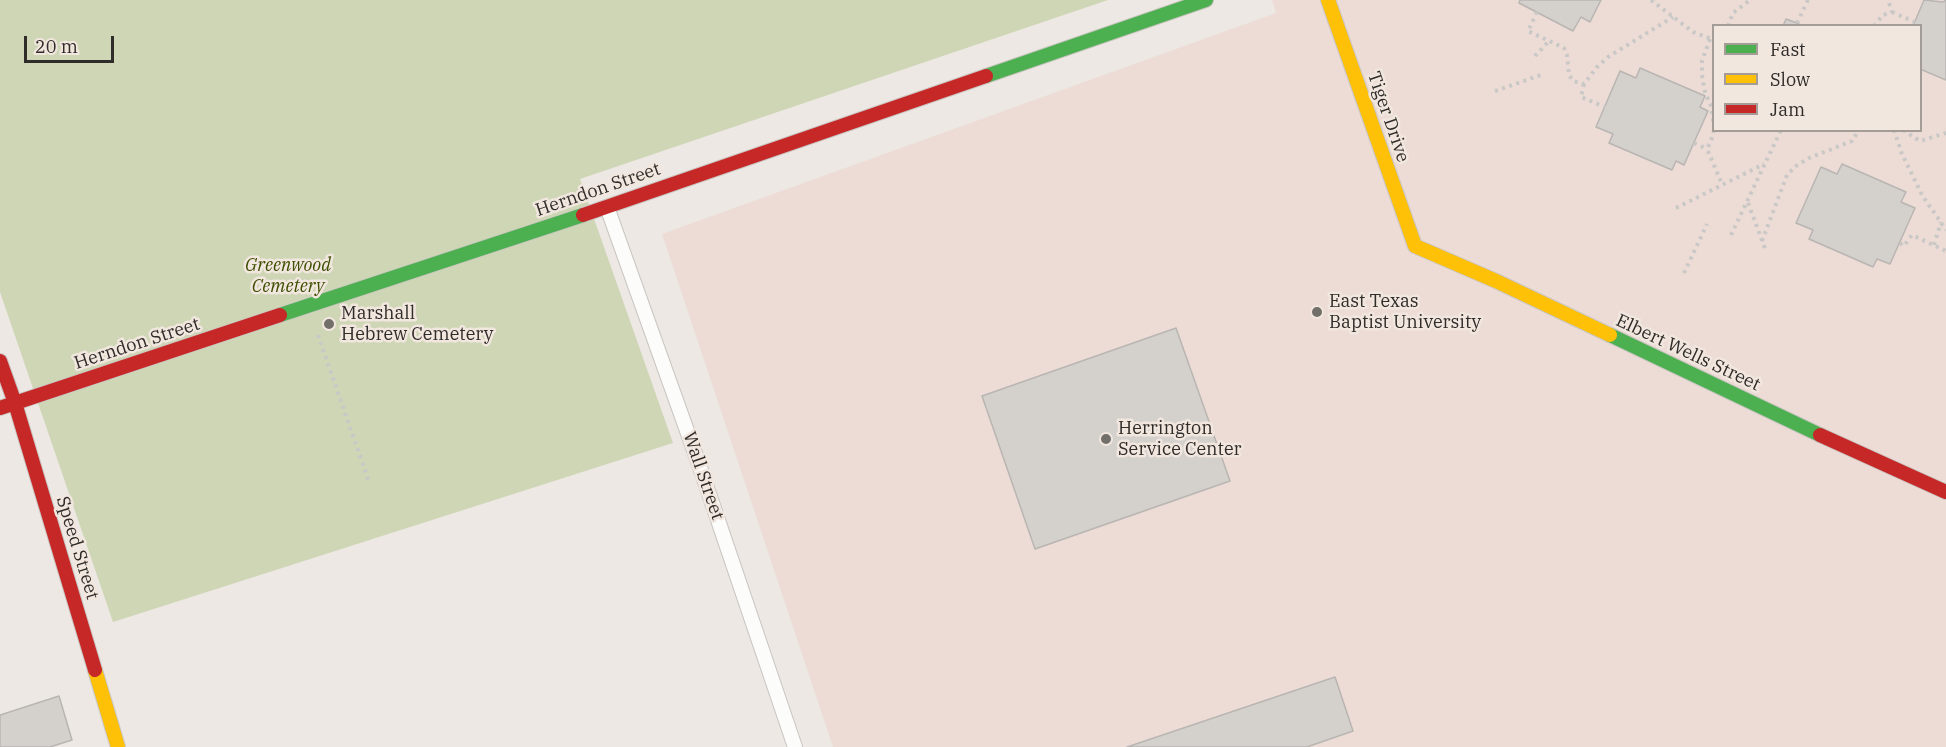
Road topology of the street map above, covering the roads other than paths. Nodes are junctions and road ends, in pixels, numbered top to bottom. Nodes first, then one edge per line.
1 (1206, 0) edge
2 (1328, 0) edge
3 (607, 207) junction
4 (1415, 246) joint
5 (0, 361) edge
6 (15, 403) junction
7 (0, 408) edge
8 (1946, 492) edge
9 (118, 747) edge
10 (795, 747) edge

1 - 3 street, Herndon Street
2 - 4 street, Tiger Drive
3 - 6 street, Herndon Street
3 - 10 lane, Wall Street
4 - 8 street, Elbert Wells Street
5 - 6 street, Speed Street
6 - 7 street, Herndon Street
6 - 9 street, Speed Street

